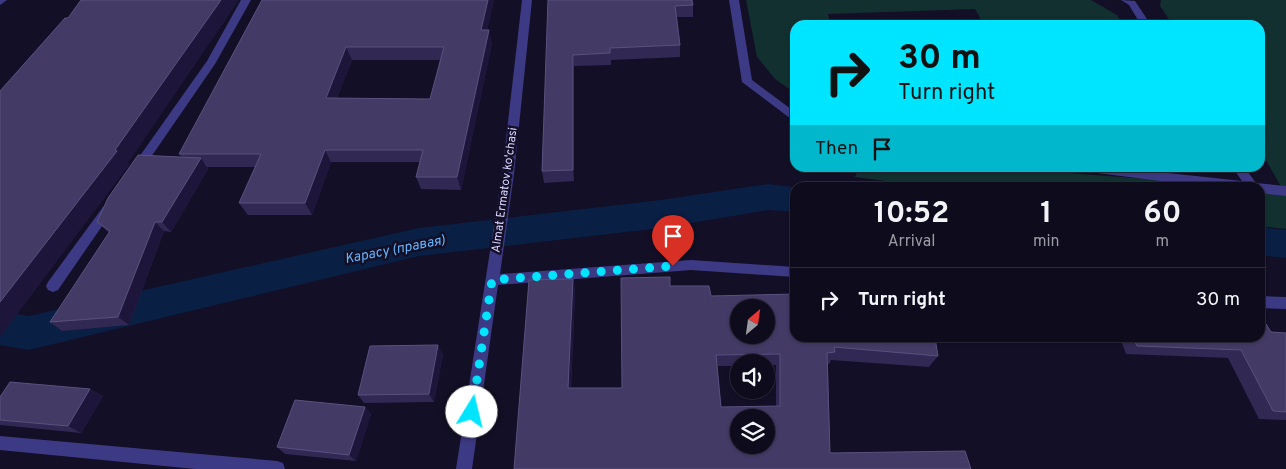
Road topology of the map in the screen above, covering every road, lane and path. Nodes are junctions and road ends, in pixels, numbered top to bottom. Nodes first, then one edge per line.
1 (246, 0) edge
2 (527, 0) edge
3 (734, 0) edge
4 (1130, 1) edge
5 (1143, 20) edge
6 (790, 114) edge
7 (1124, 172) edge
8 (1243, 172) edge
9 (127, 182) edge
10 (1213, 182) edge
11 (1252, 182) edge
12 (1265, 188) edge
13 (1286, 191) edge
14 (115, 198) edge
15 (790, 272) edge
16 (493, 274) junction
17 (53, 286) dead end
18 (1265, 302) edge
19 (1286, 303) edge
20 (0, 443) edge
21 (277, 469) edge
22 (464, 469) edge

1 - 9 street
2 - 16 street, Almat Ermatov ko'chasi
3 - 6 street
4 - 5 street
7 - 10 street
8 - 11 street
12 - 13 street
14 - 17 street
15 - 16 street
16 - 22 street, Almat Ermatov ko'chasi
18 - 19 street
20 - 21 street

